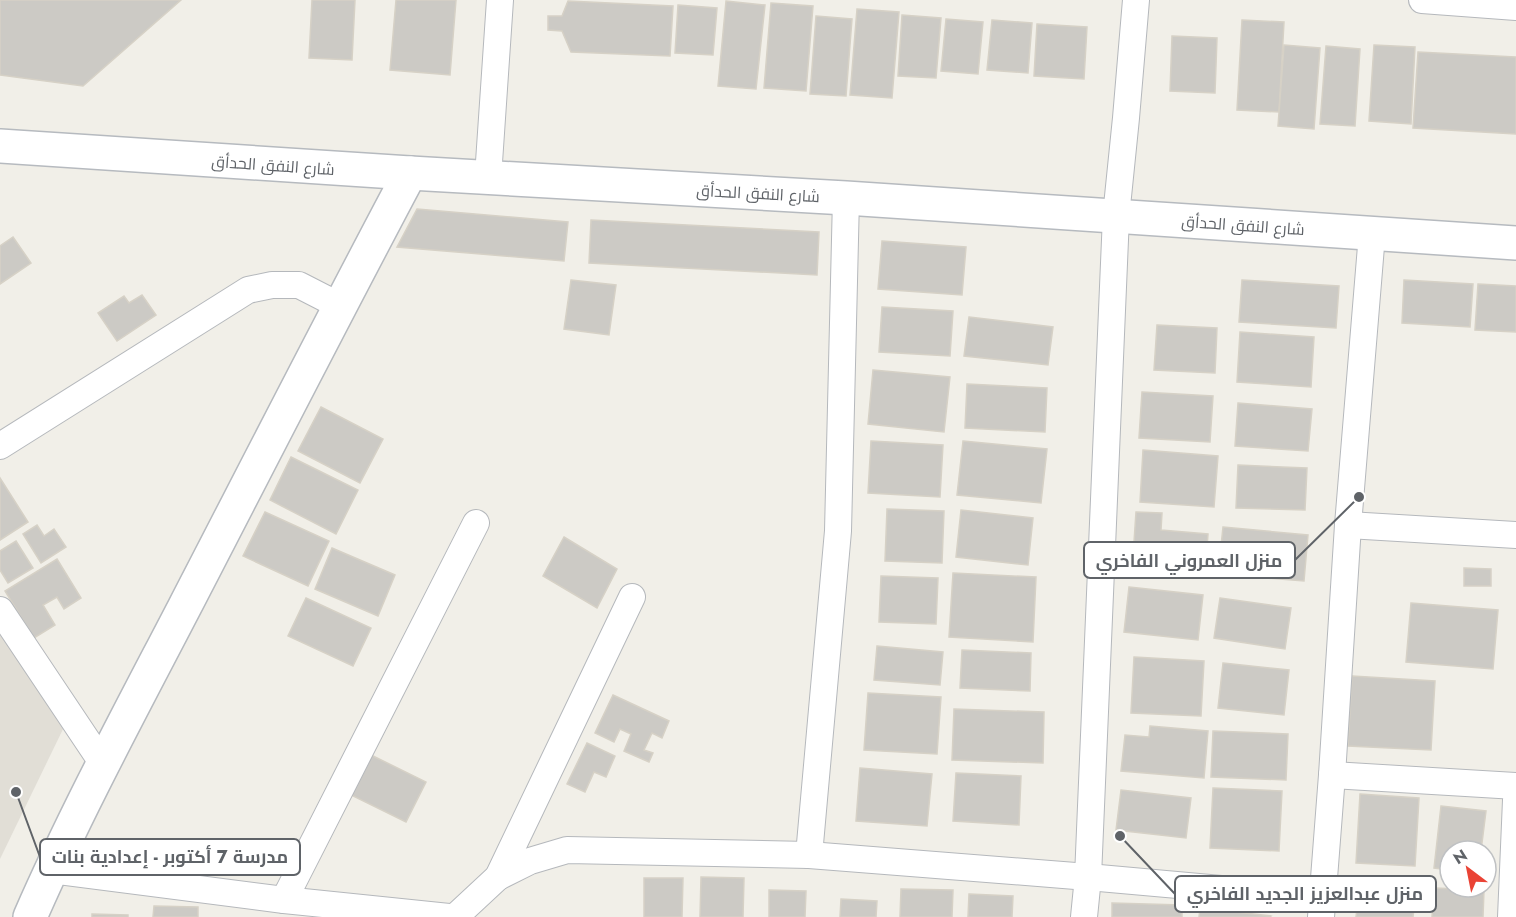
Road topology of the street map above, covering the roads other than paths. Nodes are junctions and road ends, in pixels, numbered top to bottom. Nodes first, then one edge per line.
1 (500, 0) edge
2 (1136, 0) edge
3 (1422, 0) edge
4 (1516, 7) edge
5 (0, 146) edge
6 (410, 173) junction
7 (488, 177) junction
8 (846, 198) junction
9 (1116, 216) junction
10 (1372, 234) junction
11 (1516, 243) edge
12 (340, 306) junction
13 (0, 446) edge
14 (476, 524) dead end
15 (1348, 525) junction
16 (1516, 536) edge
17 (632, 597) dead end
18 (0, 610) edge
19 (104, 764) junction
20 (1332, 776) junction
21 (1516, 786) edge
22 (1516, 800) edge
23 (809, 855) junction
24 (51, 870) junction
25 (498, 877) junction
26 (1088, 877) junction
27 (284, 900) junction
28 (1321, 907) edge
29 (30, 917) edge
30 (449, 917) edge
31 (455, 917) edge
32 (1084, 917) edge
33 (1511, 917) edge

1 - 7 street
2 - 9 street
3 - 4 street
5 - 6 main road, شارع النفق الحدأق
6 - 7 main road, شارع النفق الحدأق
6 - 12 main road
7 - 8 main road, شارع النفق الحدأق
8 - 9 main road, شارع النفق الحدأق
8 - 23 street
9 - 10 main road, شارع النفق الحدأق
9 - 26 street
10 - 11 main road, شارع النفق الحدأق
10 - 15 street
12 - 13 street
12 - 19 main road
14 - 27 street
15 - 16 street
15 - 20 street
17 - 25 street
18 - 19 street
19 - 24 main road
20 - 21 street
20 - 28 street
22 - 33 street
23 - 25 street
23 - 26 street
24 - 27 street
24 - 29 main road
25 - 31 street
26 - 28 street
26 - 32 street
27 - 30 street

